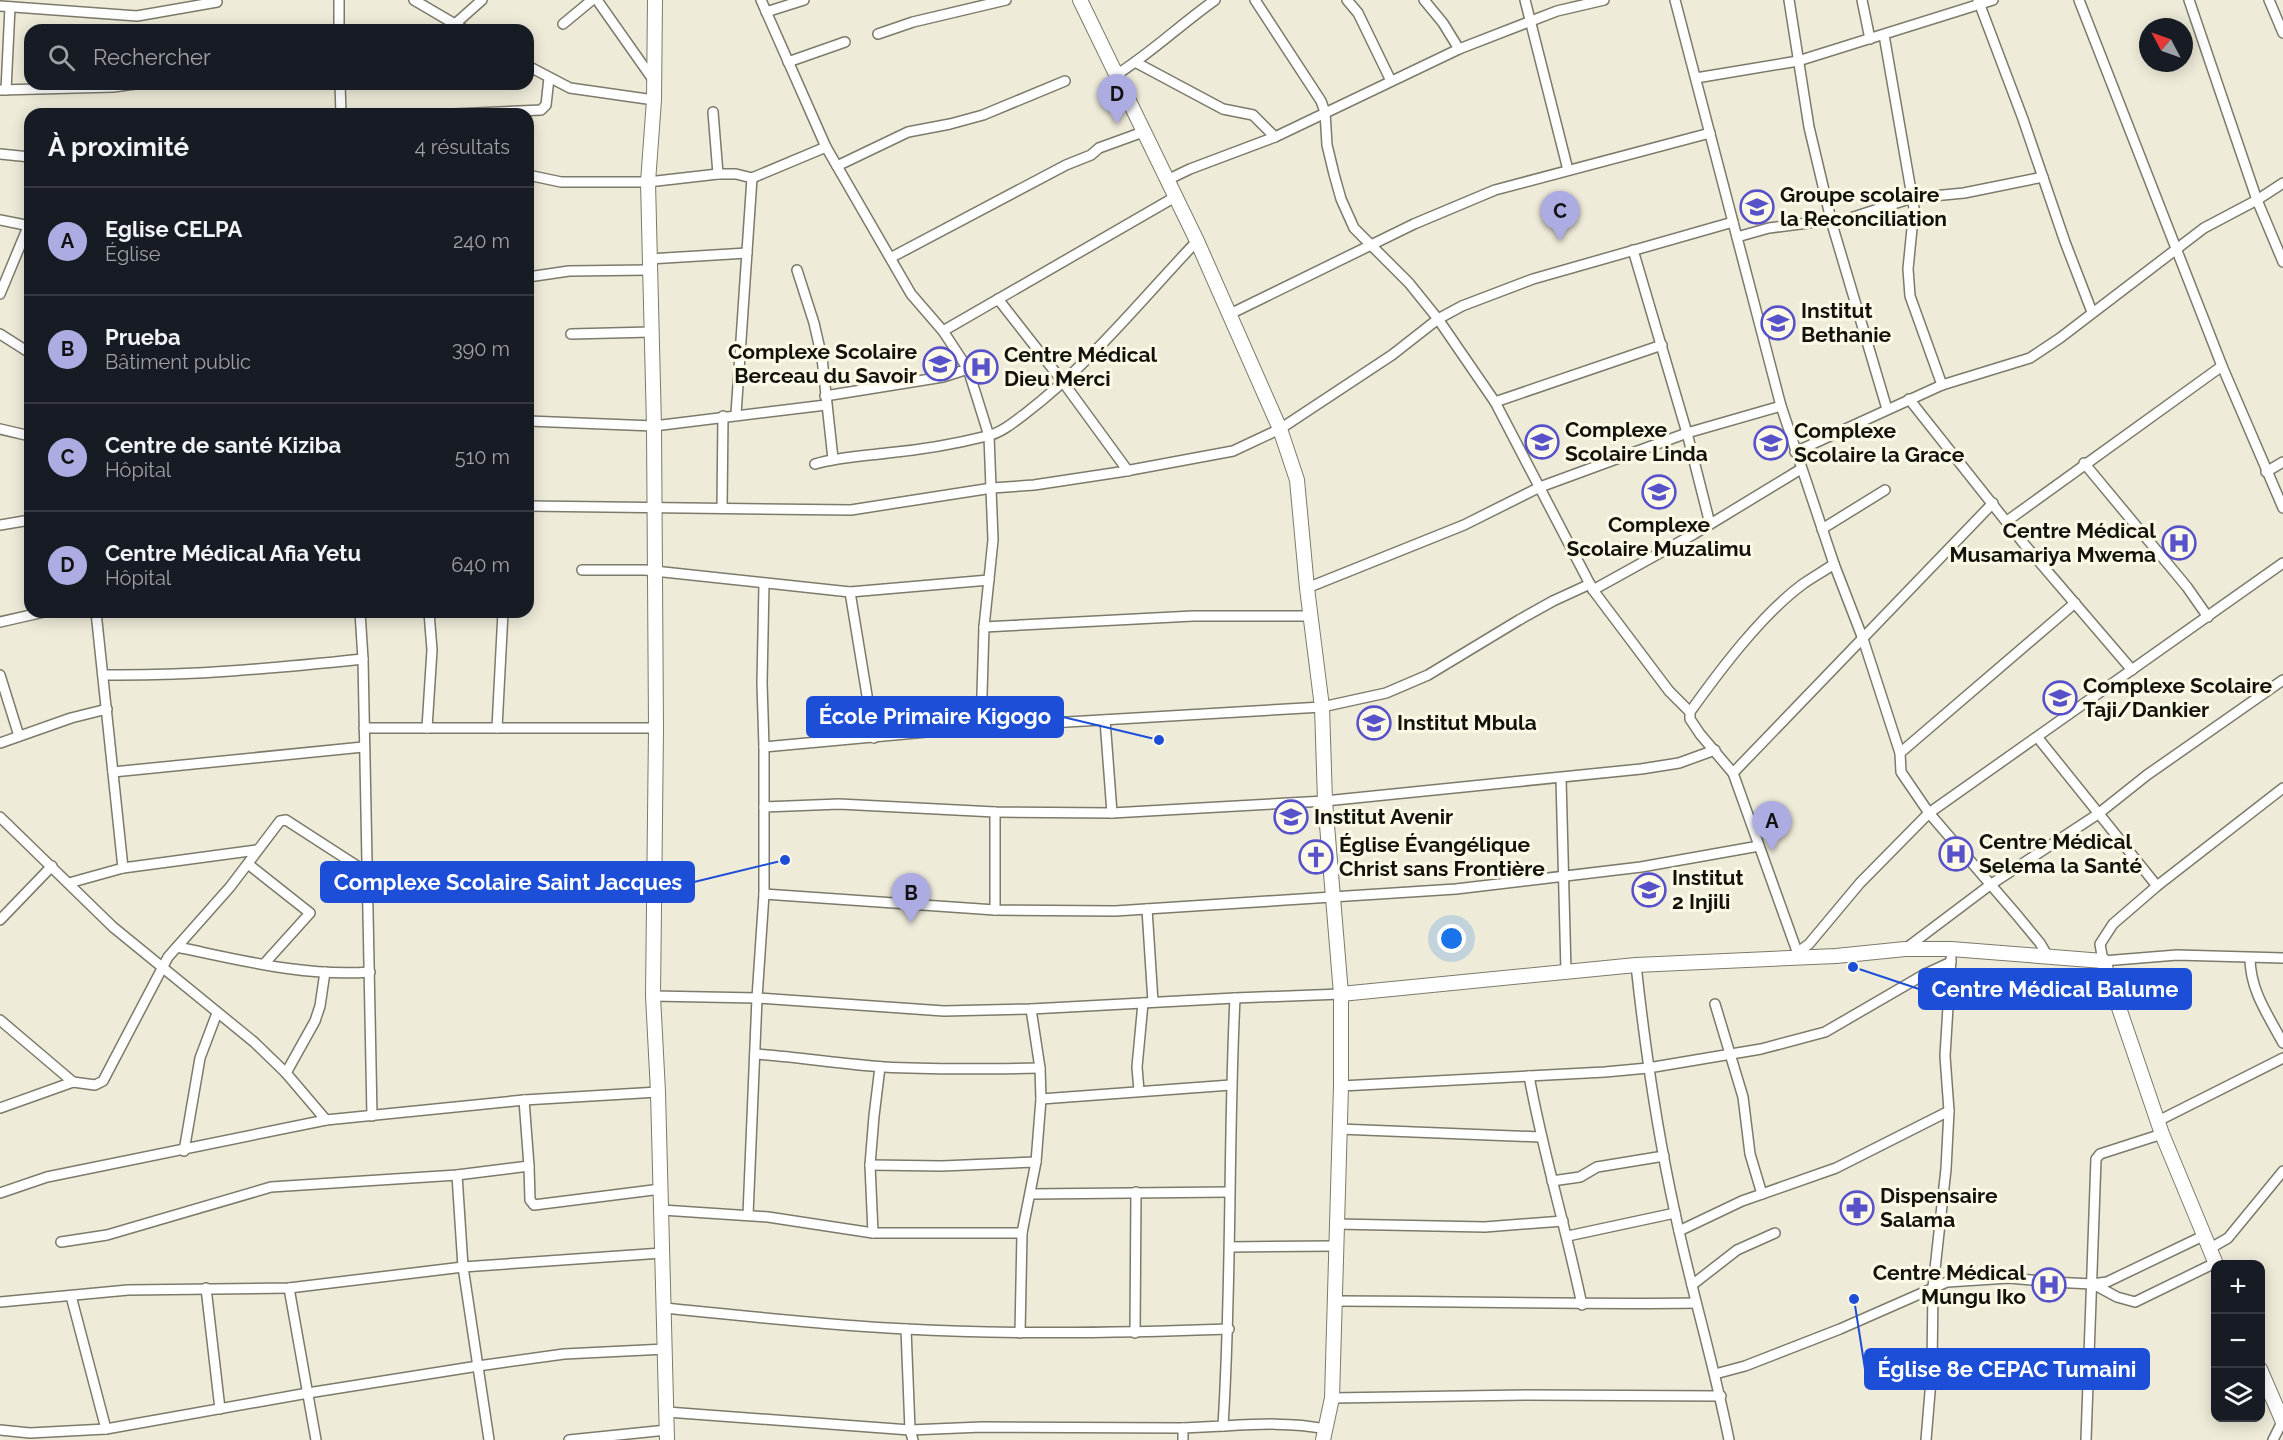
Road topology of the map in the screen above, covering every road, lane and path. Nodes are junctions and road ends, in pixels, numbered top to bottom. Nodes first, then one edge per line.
1 (53, 0) edge
2 (164, 0) edge
3 (339, 0) edge
4 (414, 0) edge
5 (482, 0) edge
6 (595, 0) edge
7 (655, 0) edge
8 (761, 0) edge
9 (804, 0) edge
10 (1006, 0) edge
11 (1080, 0) edge
12 (1215, 0) edge
13 (1255, 0) edge
14 (1347, 0) edge
15 (1424, 0) edge
16 (1525, 0) edge
17 (1604, 0) edge
18 (1675, 0) edge
19 (1789, 0) edge
20 (1862, 0) edge
21 (1993, 0) edge
22 (2079, 0) edge
23 (2188, 0) edge
24 (2269, 0) edge
25 (217, 2) dead end
26 (1979, 2) edge
27 (5, 6) edge
28 (52, 10) junction
29 (164, 12) junction
30 (766, 12) junction
31 (1530, 22) junction
32 (339, 24) edge
33 (455, 24) joint
34 (563, 24) dead end
35 (2283, 33) edge
36 (878, 34) dead end
37 (1884, 35) junction
38 (1870, 39) junction
39 (845, 42) dead end
40 (1459, 49) junction
41 (1798, 61) junction
42 (788, 62) junction
43 (1136, 62) junction
44 (534, 69) edge
45 (1116, 75) junction
46 (549, 78) junction
47 (1696, 78) junction
48 (654, 81) junction
49 (1065, 81) dead end
50 (1390, 81) junction
51 (24, 89) edge
52 (3, 90) edge
53 (340, 90) edge
54 (654, 100) junction
55 (341, 108) edge
56 (534, 110) edge
57 (713, 112) dead end
58 (1325, 112) junction
59 (1143, 132) junction
60 (1710, 133) junction
61 (1275, 137) junction
62 (826, 147) junction
63 (0, 154) edge
64 (24, 156) edge
65 (837, 166) junction
66 (1568, 170) junction
67 (718, 174) junction
68 (534, 176) edge
69 (2043, 177) junction
70 (752, 178) junction
71 (1167, 180) junction
72 (648, 182) junction
73 (2283, 183) edge
74 (1175, 197) junction
75 (1912, 198) junction
76 (2257, 200) junction
77 (0, 220) edge
78 (1733, 222) junction
79 (1831, 222) junction
80 (24, 224) edge
81 (1737, 237) junction
82 (24, 239) edge
83 (1197, 241) junction
84 (1370, 245) junction
85 (2176, 248) junction
86 (1633, 250) junction
87 (747, 253) junction
88 (892, 257) junction
89 (2283, 262) edge
90 (649, 265) junction
91 (796, 270) dead end
92 (534, 276) edge
93 (0, 294) edge
94 (998, 299) junction
95 (2092, 312) junction
96 (1230, 314) junction
97 (1438, 319) junction
98 (943, 331) junction
99 (651, 332) junction
100 (0, 334) edge
101 (571, 334) dead end
102 (1662, 345) junction
103 (24, 349) edge
104 (2222, 366) junction
105 (968, 369) junction
106 (1063, 382) junction
107 (1942, 385) junction
108 (1909, 399) junction
109 (826, 400) junction
110 (1495, 402) junction
111 (1781, 406) junction
112 (1887, 409) junction
113 (736, 414) junction
114 (723, 416) junction
115 (534, 421) edge
116 (654, 426) junction
117 (0, 429) edge
118 (1280, 429) junction
119 (1687, 433) junction
120 (24, 435) edge
121 (989, 436) junction
122 (1796, 452) junction
123 (832, 459) junction
124 (2283, 462) edge
125 (2084, 463) junction
126 (815, 464) dead end
127 (1801, 469) junction
128 (1128, 471) junction
129 (2266, 472) junction
130 (1540, 487) junction
131 (992, 488) junction
132 (1885, 490) dead end
133 (1994, 503) junction
134 (534, 506) edge
135 (654, 507) junction
136 (722, 507) junction
137 (2283, 508) edge
138 (24, 521) edge
139 (2007, 521) junction
140 (1710, 524) junction
141 (0, 525) edge
142 (1822, 529) junction
143 (2283, 563) edge
144 (1834, 564) junction
145 (582, 570) dead end
146 (655, 572) junction
147 (989, 580) junction
148 (764, 584) junction
149 (1592, 587) junction
150 (1307, 588) junction
151 (850, 592) junction
152 (2075, 603) junction
153 (1311, 616) junction
154 (24, 617) edge
155 (2208, 617) junction
156 (97, 618) edge
157 (360, 618) edge
158 (429, 618) edge
159 (503, 618) edge
160 (0, 622) edge
161 (984, 627) junction
162 (1863, 639) junction
163 (363, 659) junction
164 (2132, 670) junction
165 (0, 675) edge
166 (104, 675) junction
167 (2283, 680) edge
168 (1322, 706) junction
169 (107, 709) junction
170 (1690, 712) junction
171 (1105, 720) junction
172 (981, 727) junction
173 (364, 728) junction
174 (427, 728) junction
175 (497, 728) junction
176 (656, 728) junction
177 (19, 736) junction
178 (874, 738) junction
179 (2038, 738) junction
180 (0, 743) edge
181 (363, 747) junction
182 (764, 747) junction
183 (1715, 750) junction
184 (1900, 753) junction
185 (113, 771) junction
186 (1732, 773) junction
187 (1561, 778) junction
188 (2283, 788) edge
189 (1325, 801) junction
190 (764, 807) junction
191 (995, 812) junction
192 (1112, 813) junction
193 (1929, 813) junction
194 (2098, 814) junction
195 (0, 817) edge
196 (1759, 846) junction
197 (257, 850) junction
198 (248, 864) junction
199 (52, 866) junction
200 (123, 868) junction
201 (368, 873) junction
202 (1563, 878) junction
203 (69, 883) junction
204 (1990, 885) junction
205 (2157, 886) junction
206 (764, 894) junction
207 (1332, 898) junction
208 (1148, 909) junction
209 (995, 910) junction
210 (0, 920) edge
211 (177, 947) junction
212 (1905, 950) junction
213 (1798, 955) junction
214 (1951, 955) junction
215 (2047, 955) junction
216 (2250, 958) junction
217 (2283, 958) edge
218 (2103, 961) junction
219 (264, 964) junction
220 (1636, 965) junction
221 (163, 969) junction
222 (325, 972) junction
223 (370, 972) junction
224 (1566, 972) junction
225 (1341, 994) junction
226 (653, 996) junction
227 (757, 998) junction
228 (1235, 998) junction
229 (1148, 1003) junction
230 (1716, 1004) dead end
231 (1031, 1009) junction
232 (218, 1013) junction
233 (0, 1020) edge
234 (2283, 1043) edge
235 (755, 1054) junction
236 (1729, 1054) junction
237 (2283, 1058) edge
238 (880, 1067) junction
239 (1040, 1068) junction
240 (1648, 1068) junction
241 (286, 1073) junction
242 (1529, 1076) junction
243 (73, 1082) junction
244 (1231, 1085) junction
245 (1341, 1086) junction
246 (1139, 1091) junction
247 (658, 1092) junction
248 (1041, 1099) junction
249 (524, 1100) junction
250 (0, 1108) edge
251 (1949, 1111) junction
252 (372, 1116) junction
253 (326, 1120) junction
254 (2160, 1128) junction
255 (1339, 1129) junction
256 (1540, 1137) junction
257 (184, 1151) junction
258 (1664, 1156) junction
259 (1036, 1162) junction
260 (530, 1166) junction
261 (870, 1166) junction
262 (2283, 1171) edge
263 (457, 1175) junction
264 (1552, 1181) junction
265 (661, 1189) junction
266 (1136, 1192) junction
267 (1229, 1192) junction
268 (0, 1193) edge
269 (1031, 1194) junction
270 (1762, 1194) junction
271 (662, 1210) junction
272 (1675, 1213) junction
273 (748, 1215) junction
274 (1563, 1221) junction
275 (1336, 1224) junction
276 (1679, 1231) junction
277 (873, 1233) junction
278 (1022, 1233) junction
279 (1775, 1233) dead end
280 (1568, 1236) junction
281 (61, 1242) dead end
282 (2206, 1242) junction
283 (1335, 1246) junction
284 (1230, 1247) junction
285 (662, 1253) junction
286 (2213, 1260) edge
287 (2211, 1266) edge
288 (463, 1267) junction
289 (2092, 1284) junction
290 (1692, 1285) junction
291 (1933, 1287) junction
292 (206, 1288) junction
293 (289, 1288) junction
294 (71, 1296) junction
295 (1336, 1301) junction
296 (0, 1302) edge
297 (1696, 1303) junction
298 (1582, 1305) junction
299 (665, 1308) junction
300 (906, 1329) junction
301 (1229, 1329) junction
302 (1135, 1332) junction
303 (1020, 1333) junction
304 (666, 1349) junction
305 (478, 1366) junction
306 (1715, 1374) junction
307 (2265, 1381) edge
308 (308, 1393) junction
309 (1721, 1396) junction
310 (1332, 1398) junction
311 (220, 1409) junction
312 (667, 1412) junction
313 (2283, 1421) edge
314 (1223, 1426) junction
315 (1183, 1428) junction
316 (106, 1429) junction
317 (3, 1433) edge
318 (1324, 1434) edge
319 (667, 1435) edge
320 (912, 1435) edge
321 (316, 1440) edge
322 (489, 1440) edge
323 (569, 1440) edge
324 (1183, 1440) edge
325 (1730, 1440) edge
326 (1926, 1440) edge
327 (2086, 1440) edge
328 (2273, 1440) edge

1 - 28 street
2 - 29 street
3 - 32 street
4 - 33 street
5 - 33 street
6 - 34 street
6 - 48 street
7 - 48 street
8 - 30 street
9 - 30 street
10 - 36 street
11 - 45 street
12 - 43 street
13 - 58 street
14 - 50 street
15 - 40 street
16 - 31 street
17 - 31 street
18 - 47 street
19 - 41 street
20 - 38 street
21 - 26 street
22 - 85 street
23 - 76 street
24 - 35 street
25 - 29 street
26 - 37 street
26 - 69 street
27 - 28 street
27 - 52 street
28 - 29 street
30 - 42 street
31 - 40 street
31 - 66 street
37 - 38 street
37 - 75 street
38 - 41 street
39 - 42 street
40 - 50 street
41 - 47 street
41 - 79 street
42 - 62 street
43 - 45 street
43 - 61 street
44 - 46 street
45 - 59 street
46 - 54 street
46 - 56 street
47 - 60 street
48 - 54 street
49 - 65 street
50 - 58 street
51 - 52 street
53 - 55 street
54 - 72 street
57 - 67 street
58 - 61 street
58 - 84 street
59 - 71 street
59 - 88 street
60 - 66 street
60 - 78 street
61 - 71 street
62 - 65 street
62 - 70 street
63 - 64 street
65 - 88 street
66 - 84 street
67 - 70 street
67 - 72 street
68 - 72 street
69 - 75 street
69 - 95 street
70 - 87 street
71 - 74 street
72 - 90 street
73 - 76 street
74 - 83 street
74 - 94 street
75 - 79 street
75 - 107 street
76 - 85 street
76 - 89 street
77 - 80 street
78 - 81 street
78 - 86 street
79 - 81 street
79 - 112 street
81 - 111 street
82 - 93 street
83 - 96 street
83 - 106 street
84 - 96 street
84 - 97 street
85 - 95 street
85 - 104 street
86 - 97 street
86 - 102 street
87 - 90 street
87 - 113 street
88 - 98 street
90 - 92 street
90 - 99 street
91 - 109 street
94 - 98 street
94 - 106 street
95 - 107 street
96 - 118 street
97 - 110 street
97 - 118 street
98 - 105 street
99 - 101 street
99 - 116 street
100 - 103 street
102 - 110 street
102 - 119 street
104 - 125 street
104 - 129 street
105 - 109 street
105 - 121 street
106 - 121 street
106 - 128 street
107 - 108 street
108 - 112 street
108 - 133 street
109 - 113 street
109 - 123 street
110 - 130 street
111 - 119 street
111 - 122 street
112 - 122 street
113 - 114 street
114 - 116 street
114 - 136 street
115 - 116 street
116 - 135 street
117 - 120 street
118 - 128 street
118 - 150 street
119 - 130 street
119 - 140 street
121 - 123 street
121 - 131 street
122 - 127 street
123 - 126 street
124 - 129 street
125 - 139 street
125 - 155 street
127 - 140 street
127 - 142 street
128 - 131 street
129 - 137 street
130 - 149 street
130 - 150 street
131 - 136 street
131 - 147 street
132 - 142 street
133 - 139 street
133 - 162 street
134 - 135 street
135 - 136 street
135 - 146 street
138 - 141 street
139 - 152 street
140 - 149 street
142 - 144 street
143 - 155 street
144 - 162 street
144 - 170 street
145 - 146 street
146 - 148 street
146 - 176 street
147 - 151 street
147 - 161 street
148 - 151 street
148 - 182 street
149 - 168 street
149 - 170 street
150 - 153 street
151 - 178 street
152 - 164 street
152 - 184 street
153 - 161 street
153 - 168 street
154 - 160 street
155 - 164 street
156 - 166 street
157 - 163 street
158 - 174 street
159 - 175 street
161 - 172 street
162 - 184 street
162 - 186 street
163 - 166 street
163 - 173 street
164 - 179 street
165 - 177 street
166 - 169 street
167 - 194 street
168 - 171 street
168 - 189 street
169 - 177 street
169 - 185 street
170 - 183 street
171 - 172 street
171 - 192 street
172 - 178 street
173 - 174 street
173 - 181 street
174 - 175 street
175 - 176 street
176 - 226 street
177 - 180 street
178 - 182 street
179 - 193 street
179 - 194 street
181 - 185 street
181 - 201 street
182 - 190 street
183 - 186 street
183 - 187 street
184 - 193 street
185 - 200 street
186 - 196 street
187 - 189 street
187 - 202 street
188 - 205 street
189 - 192 street
189 - 207 street
190 - 191 street
190 - 206 street
191 - 192 street
191 - 209 street
193 - 204 street
193 - 213 street
194 - 204 street
194 - 205 street
195 - 199 street
196 - 202 street
196 - 213 street
197 - 198 street
197 - 200 street
197 - 201 street
198 - 211 street
198 - 219 street
199 - 203 street
199 - 210 street
200 - 203 street
201 - 223 street
202 - 207 street
202 - 224 street
203 - 221 street
204 - 212 street
204 - 215 street
205 - 218 street
206 - 209 street
206 - 227 street
207 - 208 street
207 - 225 street
208 - 209 street
208 - 229 street
211 - 219 street
211 - 221 street
212 - 213 street
212 - 214 street
213 - 220 street
214 - 215 street
214 - 236 street
214 - 251 street
215 - 218 street
216 - 217 street
216 - 218 street
216 - 234 street
218 - 254 street
219 - 222 street
220 - 224 street
220 - 240 street
221 - 232 street
221 - 243 street
222 - 223 street
222 - 241 street
223 - 252 street
224 - 225 street
225 - 228 street
225 - 245 street
226 - 227 street
226 - 247 street
227 - 231 street
227 - 235 street
228 - 229 street
228 - 244 street
229 - 231 street
229 - 246 street
230 - 236 street
231 - 239 street
232 - 241 street
232 - 257 street
233 - 243 street
235 - 238 street
235 - 273 street
236 - 240 street
236 - 270 street
237 - 254 street
238 - 239 street
238 - 261 street
239 - 248 street
240 - 242 street
240 - 258 street
241 - 253 street
242 - 245 street
242 - 256 street
243 - 250 street
244 - 246 street
244 - 267 street
245 - 255 street
246 - 248 street
247 - 249 street
247 - 265 street
248 - 259 street
249 - 252 street
249 - 260 street
251 - 270 street
251 - 291 street
252 - 253 street
253 - 257 street
254 - 282 street
254 - 289 street
255 - 256 street
255 - 275 street
256 - 264 street
257 - 268 street
258 - 264 street
258 - 272 street
259 - 261 street
259 - 269 street
260 - 263 street
260 - 265 street
261 - 277 street
262 - 282 street
263 - 281 street
263 - 288 street
264 - 274 street
265 - 271 street
266 - 267 street
266 - 269 street
266 - 302 street
267 - 284 street
269 - 278 street
270 - 276 street
271 - 273 street
271 - 285 street
272 - 276 street
272 - 280 street
273 - 277 street
274 - 275 street
274 - 280 street
275 - 283 street
276 - 290 street
277 - 278 street
278 - 303 street
279 - 290 street
280 - 298 street
282 - 286 street
282 - 289 street
283 - 284 street
283 - 295 street
284 - 301 street
285 - 288 street
285 - 299 street
287 - 289 street
288 - 293 street
288 - 305 street
289 - 291 street
289 - 327 street
290 - 297 street
291 - 306 street
291 - 326 street
292 - 293 street
292 - 294 street
292 - 311 street
293 - 308 street
294 - 296 street
294 - 316 street
295 - 298 street
295 - 310 street
297 - 298 street
297 - 306 street
299 - 300 street
299 - 304 street
300 - 303 street
300 - 320 street
301 - 302 street
301 - 314 street
302 - 303 street
304 - 305 street
304 - 312 street
305 - 308 street
305 - 322 street
306 - 309 street
307 - 313 street
308 - 311 street
308 - 321 street
309 - 310 street
309 - 325 street
310 - 318 street
311 - 316 street
312 - 319 street
312 - 320 street
313 - 328 street
314 - 315 street
314 - 318 street
315 - 320 street
315 - 324 street
316 - 317 street
319 - 323 street

